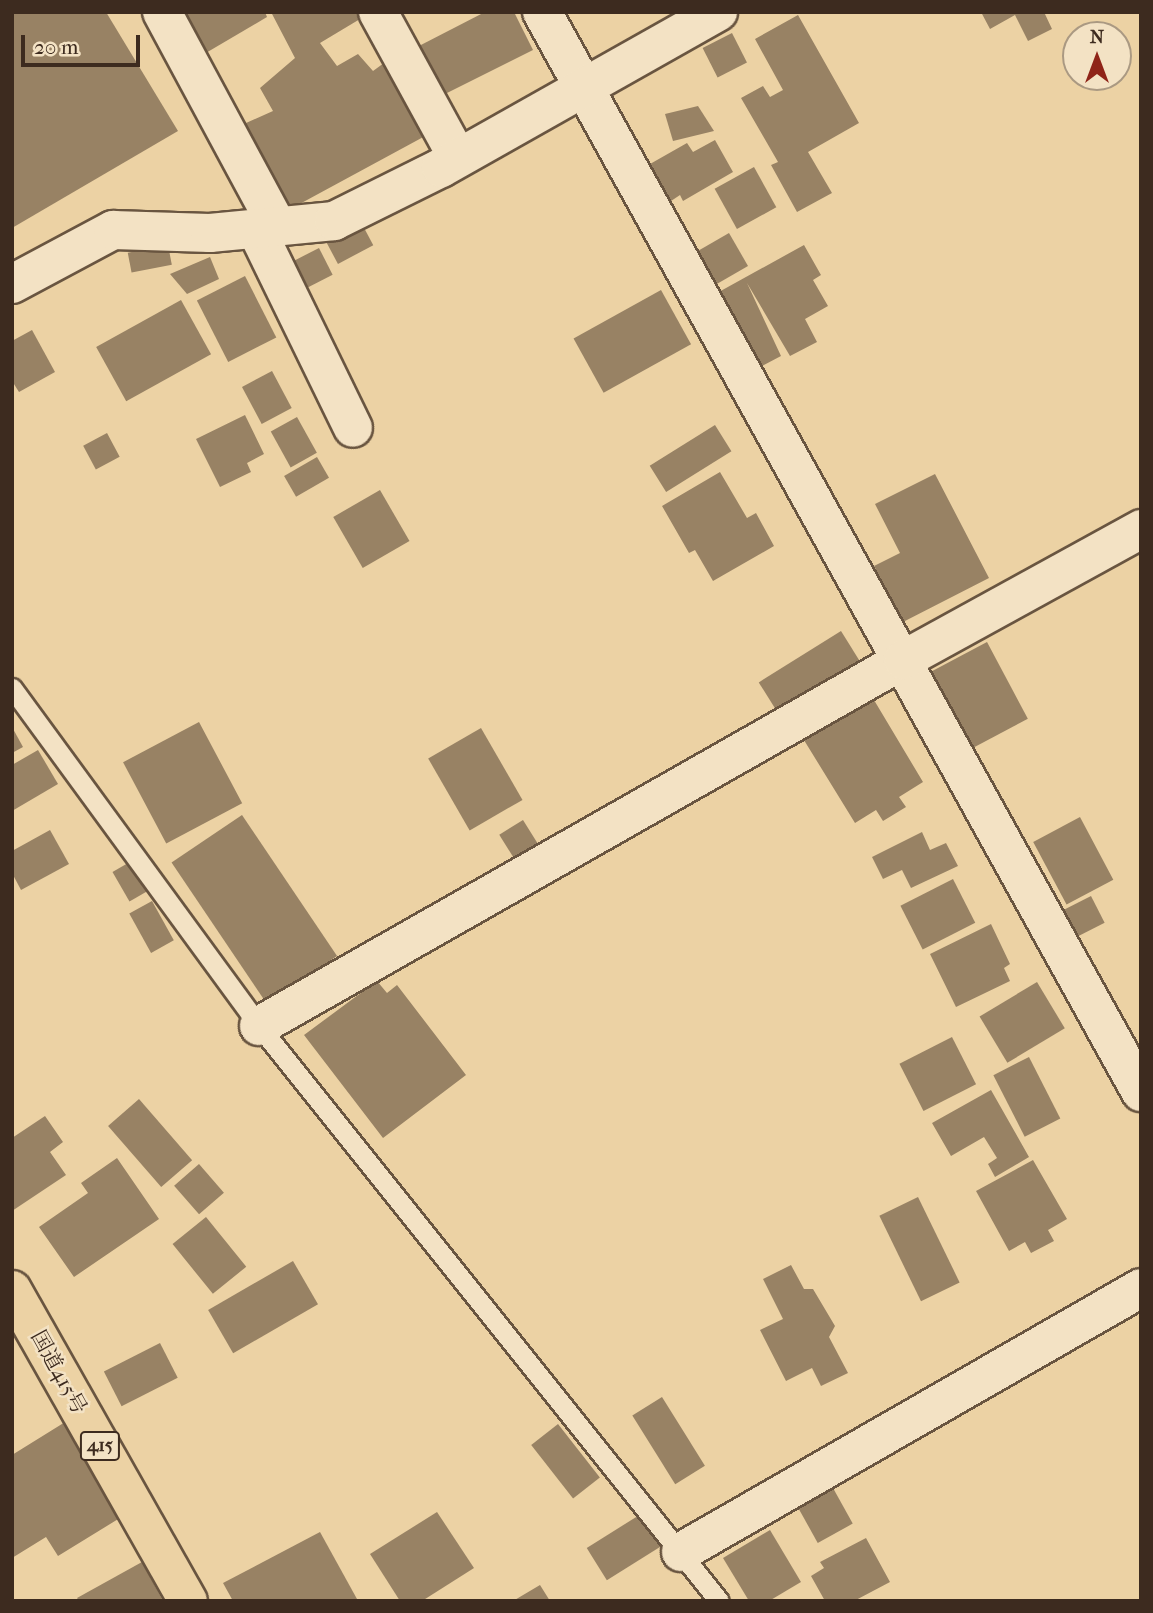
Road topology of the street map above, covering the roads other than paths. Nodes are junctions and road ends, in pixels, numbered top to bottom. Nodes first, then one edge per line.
1 (162, 12) edge
2 (378, 12) edge
3 (542, 12) edge
4 (718, 12) edge
5 (584, 86) junction
6 (458, 158) junction
7 (266, 227) junction
8 (12, 284) edge
9 (354, 428) dead end
10 (1141, 529) edge
11 (903, 660) junction
12 (12, 688) edge
13 (259, 1026) junction
14 (1141, 1092) edge
15 (1141, 1288) edge
16 (12, 1290) edge
17 (681, 1552) junction
18 (188, 1601) edge
19 (719, 1601) edge

1 - 7 street
2 - 6 street
3 - 5 street
4 - 5 street
5 - 6 street
5 - 11 street
6 - 7 street
7 - 8 street
7 - 9 street
10 - 11 street
11 - 13 street
11 - 14 street
12 - 13 lane
13 - 17 lane
15 - 17 street
16 - 18 highway, 国道415号 / 415
17 - 19 lane

